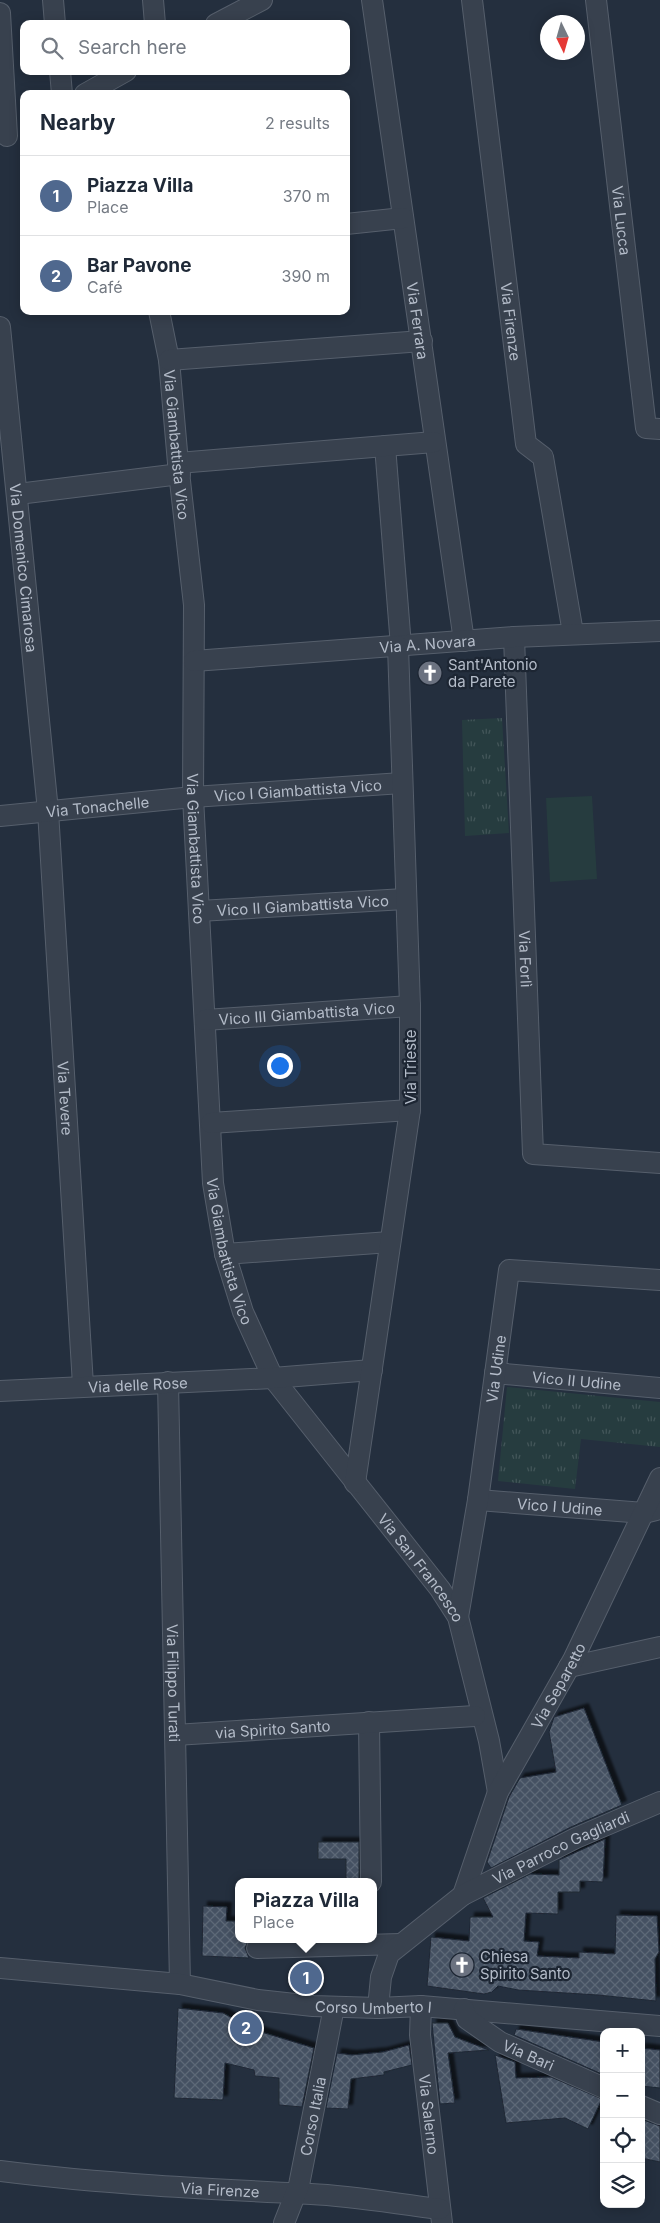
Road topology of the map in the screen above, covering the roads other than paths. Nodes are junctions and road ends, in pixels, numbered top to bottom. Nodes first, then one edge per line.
1 (53, 0) edge
2 (153, 0) edge
3 (372, 0) edge
4 (472, 0) edge
5 (596, 0) edge
6 (251, 3) edge
7 (0, 13) edge
8 (55, 20) edge
9 (155, 20) edge
10 (223, 20) edge
11 (60, 75) edge
12 (119, 75) edge
13 (62, 90) edge
14 (92, 90) edge
15 (14, 135) edge
16 (403, 218) junction
17 (350, 224) edge
18 (160, 315) edge
19 (0, 326) edge
20 (422, 341) junction
21 (169, 360) junction
22 (660, 429) edge
23 (434, 442) junction
24 (385, 446) junction
25 (179, 469) junction
26 (18, 494) junction
27 (660, 631) edge
28 (573, 633) junction
29 (514, 637) junction
30 (464, 641) junction
31 (399, 646) junction
32 (194, 661) junction
33 (402, 783) junction
34 (193, 797) junction
35 (48, 811) junction
36 (0, 816) edge
37 (405, 899) junction
38 (199, 911) junction
39 (410, 1006) junction
40 (206, 1020) junction
41 (410, 1110) junction
42 (211, 1123) junction
43 (660, 1163) edge
44 (390, 1242) junction
45 (225, 1254) junction
46 (660, 1280) edge
47 (372, 1370) junction
48 (495, 1373) junction
49 (274, 1378) junction
50 (168, 1382) junction
51 (82, 1386) junction
52 (660, 1388) edge
53 (0, 1391) edge
54 (660, 1478) edge
55 (355, 1483) junction
56 (478, 1500) junction
57 (652, 1511) edge
58 (458, 1617) junction
59 (660, 1647) edge
60 (569, 1667) junction
61 (475, 1716) dead end
62 (369, 1722) junction
63 (175, 1735) junction
64 (498, 1792) junction
65 (660, 1802) edge
66 (371, 1878) edge
67 (463, 1895) junction
68 (377, 1942) edge
69 (353, 1943) edge
70 (400, 1944) junction
71 (257, 1948) dead end
72 (0, 1968) edge
73 (180, 1984) junction
74 (420, 2006) junction
75 (334, 2008) junction
76 (378, 2008) junction
77 (464, 2009) junction
78 (660, 2026) edge
79 (600, 2086) edge
80 (645, 2108) edge
81 (660, 2114) edge
82 (0, 2171) edge
83 (294, 2195) junction
84 (441, 2216) edge
85 (284, 2223) edge

1 - 8 street
2 - 9 street
3 - 16 street, Via Ferrara
4 - 28 street, Via Firenze
5 - 22 street, Via Lucca
6 - 10 street
7 - 15 street
11 - 13 street
12 - 14 street
16 - 17 street
16 - 20 street, Via Ferrara
18 - 21 street, Via Giambattista Vico
19 - 26 street, Via Domenico Cimarosa
20 - 21 street
20 - 23 street, Via Ferrara
21 - 25 street, Via Giambattista Vico
23 - 24 street
23 - 30 street, Via Ferrara
24 - 25 street
24 - 31 street, Via Trieste
25 - 26 street
25 - 32 street, Via Giambattista Vico
26 - 35 street, Via Domenico Cimarosa
27 - 28 street, Via A. Novara
28 - 29 street, Via A. Novara
29 - 30 street, Via A. Novara
29 - 43 street, Via Forlì
30 - 31 street, Via A. Novara
31 - 32 street, Via A. Novara
31 - 33 street, Via Trieste
32 - 34 street, Via Giambattista Vico
33 - 34 street, Vico I Giambattista Vico
33 - 37 street, Via Trieste
34 - 35 street, Via Tonachelle
34 - 38 street, Via Giambattista Vico
35 - 36 street, Via Tonachelle
35 - 51 street, Via Tevere
37 - 38 street, Vico II Giambattista Vico
37 - 39 street, Via Trieste
38 - 40 street, Via Giambattista Vico
39 - 40 street, Vico III Giambattista Vico
39 - 41 street, Via Trieste
40 - 42 street, Via Giambattista Vico
41 - 42 street
41 - 44 street, Via Trieste
42 - 45 street, Via Giambattista Vico
44 - 45 street
44 - 47 street, Via Trieste
45 - 49 street, Via Giambattista Vico
46 - 48 street, Via Udine
47 - 49 street, Via delle Rose
47 - 55 street, Via Trieste
48 - 52 street, Vico II Udine
48 - 56 street, Via Udine
49 - 50 street, Via delle Rose
49 - 55 street, Via San Francesco
50 - 51 street, Via delle Rose
50 - 63 street, Via Filippo Turati
51 - 53 street, Via delle Rose
54 - 57 street, Via Separetto
55 - 58 street, Via San Francesco
56 - 57 street, Vico I Udine
56 - 58 street, Via Udine
57 - 60 street, Via Separetto
58 - 64 street, Via San Francesco
59 - 60 street
60 - 64 street, Via Separetto
61 - 62 street, via Spirito Santo
62 - 63 street, via Spirito Santo
62 - 66 street
63 - 73 street, Via Filippo Turati
64 - 67 street, Via Separetto
65 - 67 street, Via Parroco Gagliardi
67 - 70 street, Via Parroco Gagliardi
68 - 70 street
69 - 71 street
70 - 76 street, Via Parroco Gagliardi
72 - 73 street, Corso Umberto I
73 - 75 street, Corso Umberto I
74 - 76 street, Corso Umberto I
74 - 77 street, Corso Umberto I
74 - 84 street, Via Salerno
75 - 76 street, Corso Umberto I
75 - 83 street, Corso Italia
77 - 78 street, Corso Umberto I
77 - 79 street, Via Bari
80 - 81 street
82 - 83 street, Via Firenze
83 - 84 street, Via Firenze
83 - 85 street, Corso Italia

